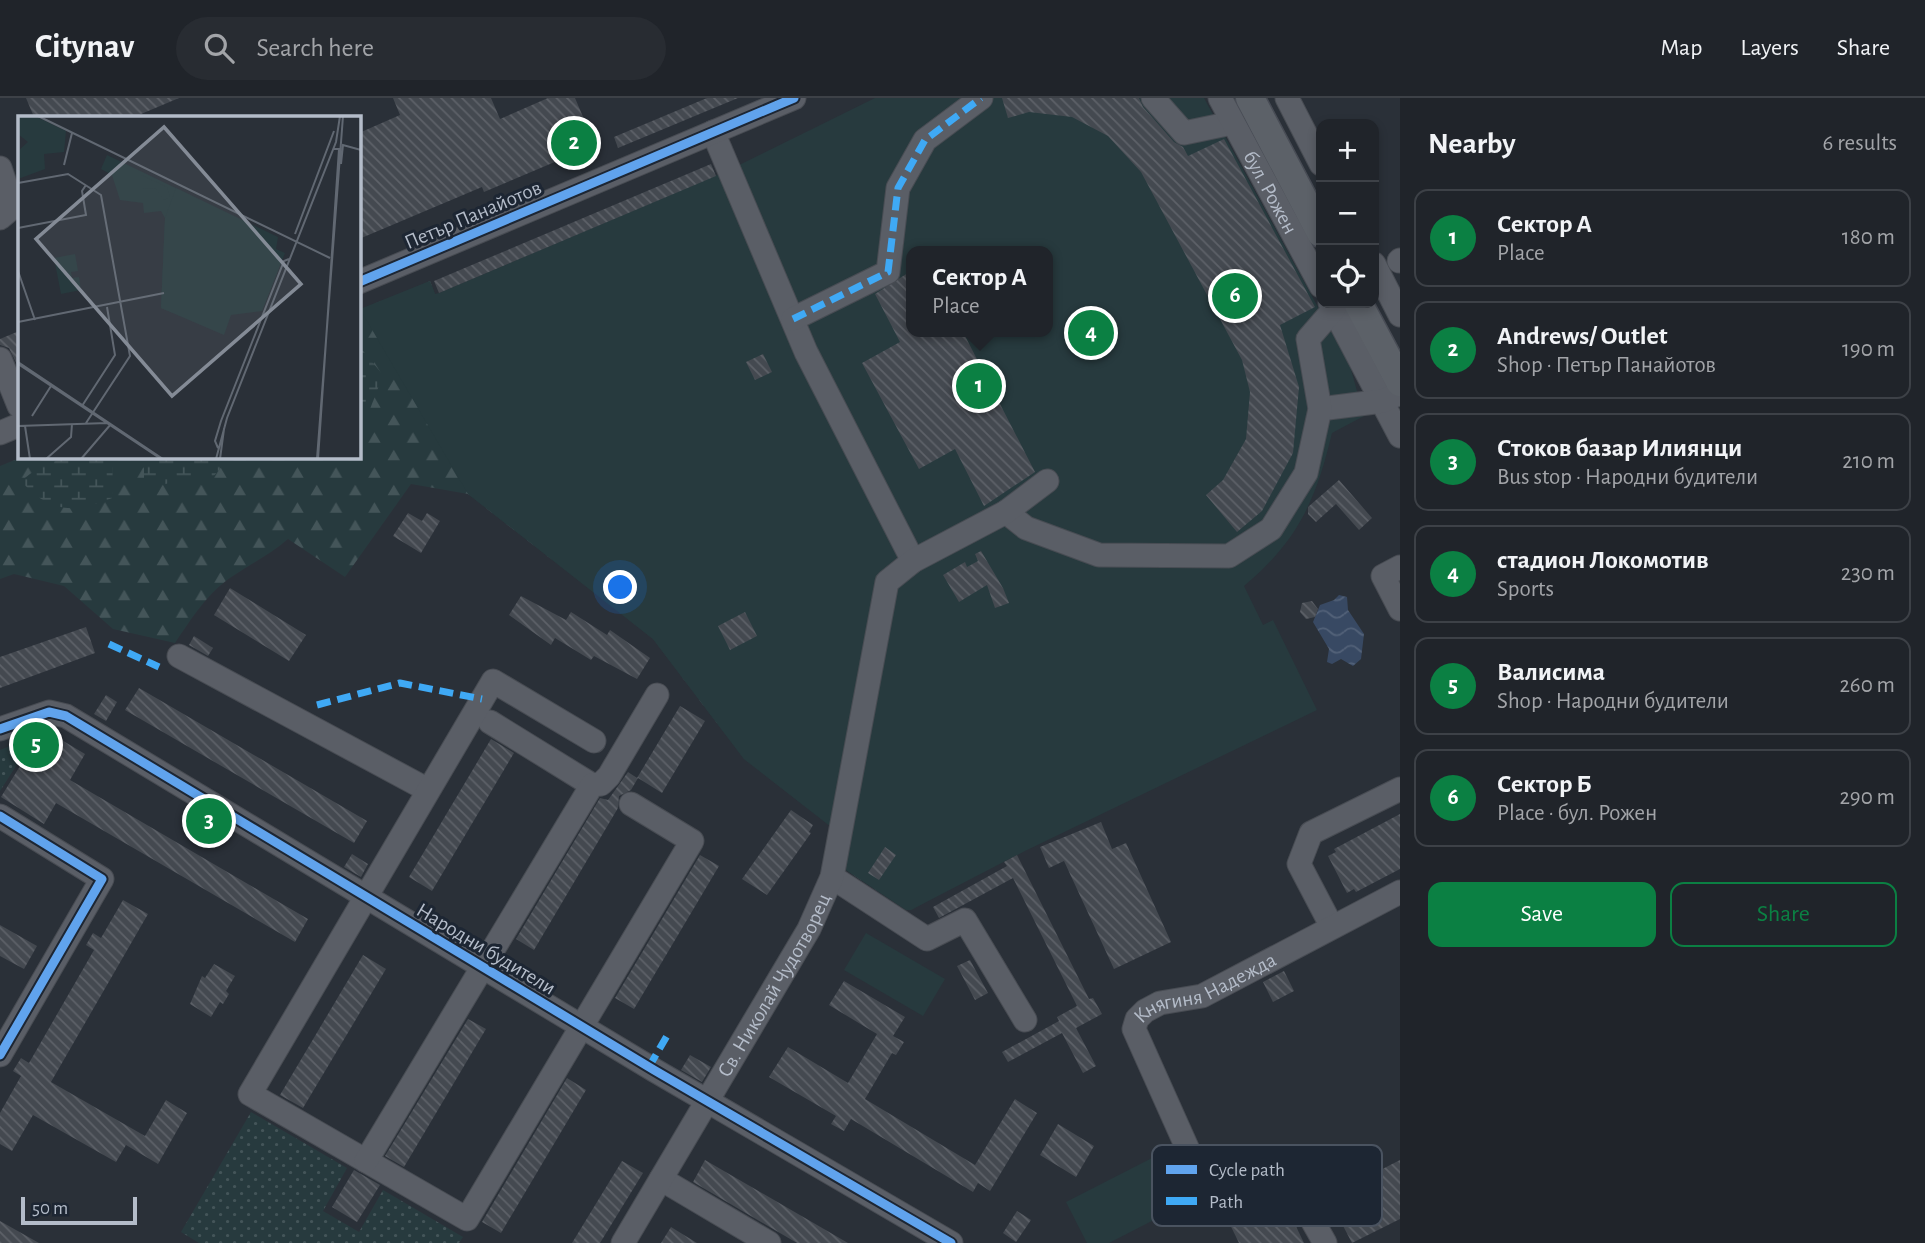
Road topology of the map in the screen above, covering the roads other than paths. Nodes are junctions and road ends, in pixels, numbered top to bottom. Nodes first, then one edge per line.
1 (794, 98) edge
2 (981, 98) edge
3 (1153, 98) edge
4 (1220, 98) edge
5 (1250, 98) edge
6 (1287, 98) edge
7 (1232, 123) junction
8 (713, 132) junction
9 (1316, 154) edge
10 (0, 169) edge
11 (0, 218) edge
12 (1316, 223) edge
13 (1379, 274) edge
14 (1316, 277) edge
15 (360, 282) edge
16 (1338, 308) edge
17 (1343, 308) edge
18 (1400, 315) edge
19 (793, 319) junction
20 (0, 359) edge
21 (1394, 392) edge
22 (18, 404) edge
23 (1320, 409) junction
24 (18, 425) edge
25 (0, 433) edge
26 (1400, 436) edge
27 (1048, 481) dead end
28 (1006, 512) junction
29 (914, 561) junction
30 (1400, 567) edge
31 (1400, 609) edge
32 (179, 656) dead end
33 (657, 695) dead end
34 (490, 722) dead end
35 (0, 729) edge
36 (594, 741) dead end
37 (592, 785) junction
38 (1400, 789) edge
39 (428, 790) junction
40 (631, 804) dead end
41 (0, 816) edge
42 (832, 877) junction
43 (1400, 892) edge
44 (365, 896) junction
45 (1332, 927) junction
46 (483, 967) junction
47 (1025, 1020) dead end
48 (581, 1027) junction
49 (0, 1055) edge
50 (707, 1101) junction
51 (1186, 1145) edge
52 (366, 1161) junction
53 (661, 1179) junction
54 (1315, 1226) edge
55 (623, 1243) edge
56 (769, 1243) edge
57 (951, 1243) edge
58 (1325, 1243) edge

1 - 8 street, Петър Панайотов
2 - 19 street
3 - 7 street
4 - 7 street, бул. Рожен
5 - 12 main road, бул. Рожен
6 - 9 street
7 - 14 street, бул. Рожен
8 - 15 street, Петър Панайотов
8 - 19 street
10 - 11 street
13 - 18 street
16 - 23 street
17 - 21 main road
19 - 29 street
20 - 22 street
21 - 23 street
21 - 26 street
23 - 28 street
24 - 25 street
27 - 28 street, Св. Николай Чудотворец
28 - 29 street, Св. Николай Чудотворец
29 - 42 street, Св. Николай Чудотворец
30 - 31 street
32 - 39 street
33 - 37 street
34 - 37 street
35 - 44 street, Народни будители
36 - 39 street
37 - 46 street
38 - 45 street
39 - 44 street
40 - 48 street
41 - 49 street
42 - 47 street
42 - 50 street, Св. Николай Чудотворец
43 - 45 street, Княгиня Надежда
44 - 46 street, Народни будители
44 - 52 street
45 - 51 street, Княгиня Надежда
46 - 48 street, Народни будители
46 - 52 street
48 - 50 street, Народни будители
48 - 52 street
50 - 53 street, Св. Николай Чудотворец
50 - 57 street, Народни будители
53 - 55 street, Св. Николай Чудотворец
53 - 56 street
54 - 58 street, Княгиня Надежда

